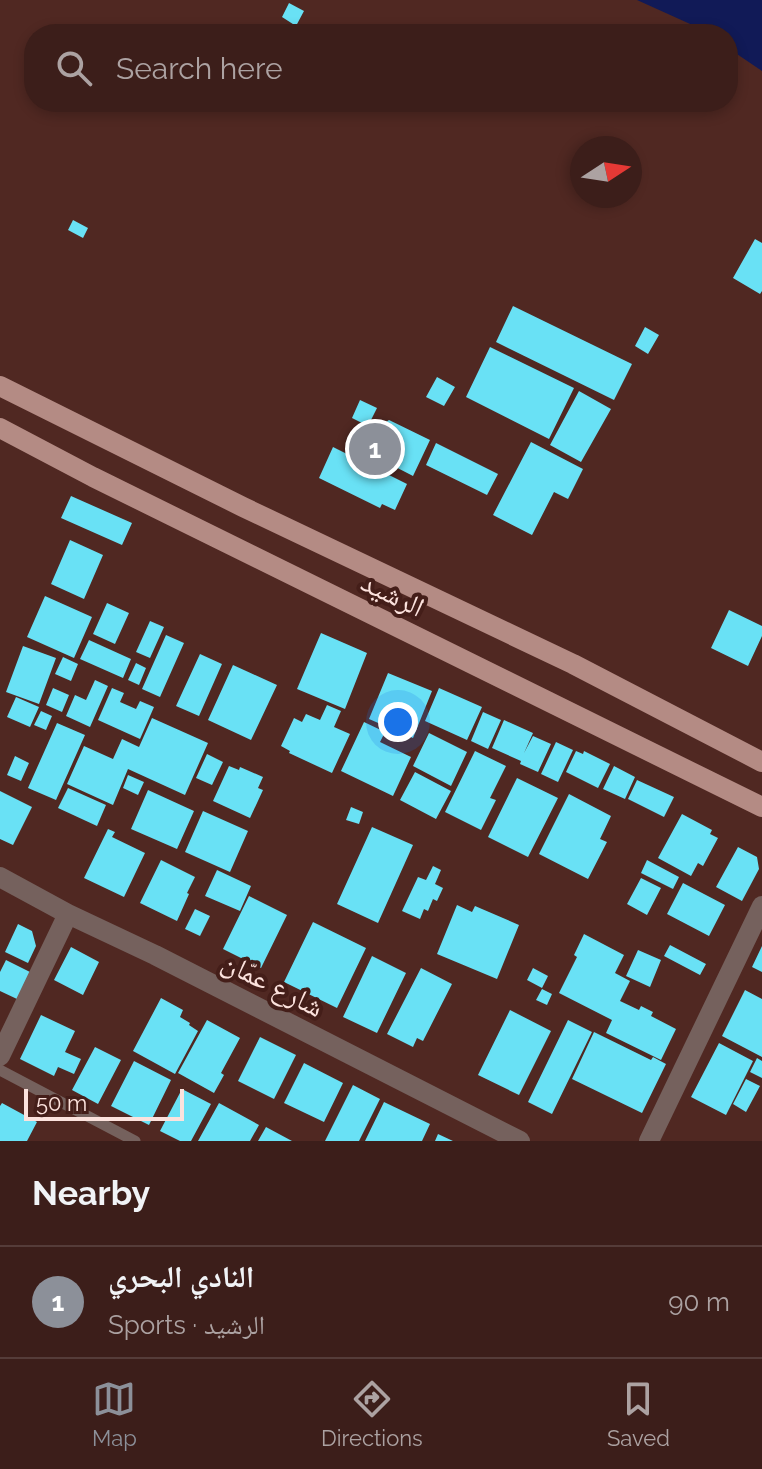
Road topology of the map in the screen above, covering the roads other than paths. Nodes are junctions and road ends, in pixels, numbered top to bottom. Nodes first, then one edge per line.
1 (0, 386) edge
2 (1, 433) edge
3 (762, 762) edge
4 (762, 807) edge
5 (0, 877) edge
6 (762, 906) edge
7 (68, 914) junction
8 (0, 1056) edge
9 (0, 1070) edge
10 (135, 1141) edge
11 (520, 1141) edge
12 (649, 1141) edge

1 - 3 main road, الرشيد
2 - 4 main road, الرشيد
5 - 7 street, شارع عمّان
6 - 12 street
7 - 8 street
7 - 11 street, شارع عمّان
9 - 10 lane

